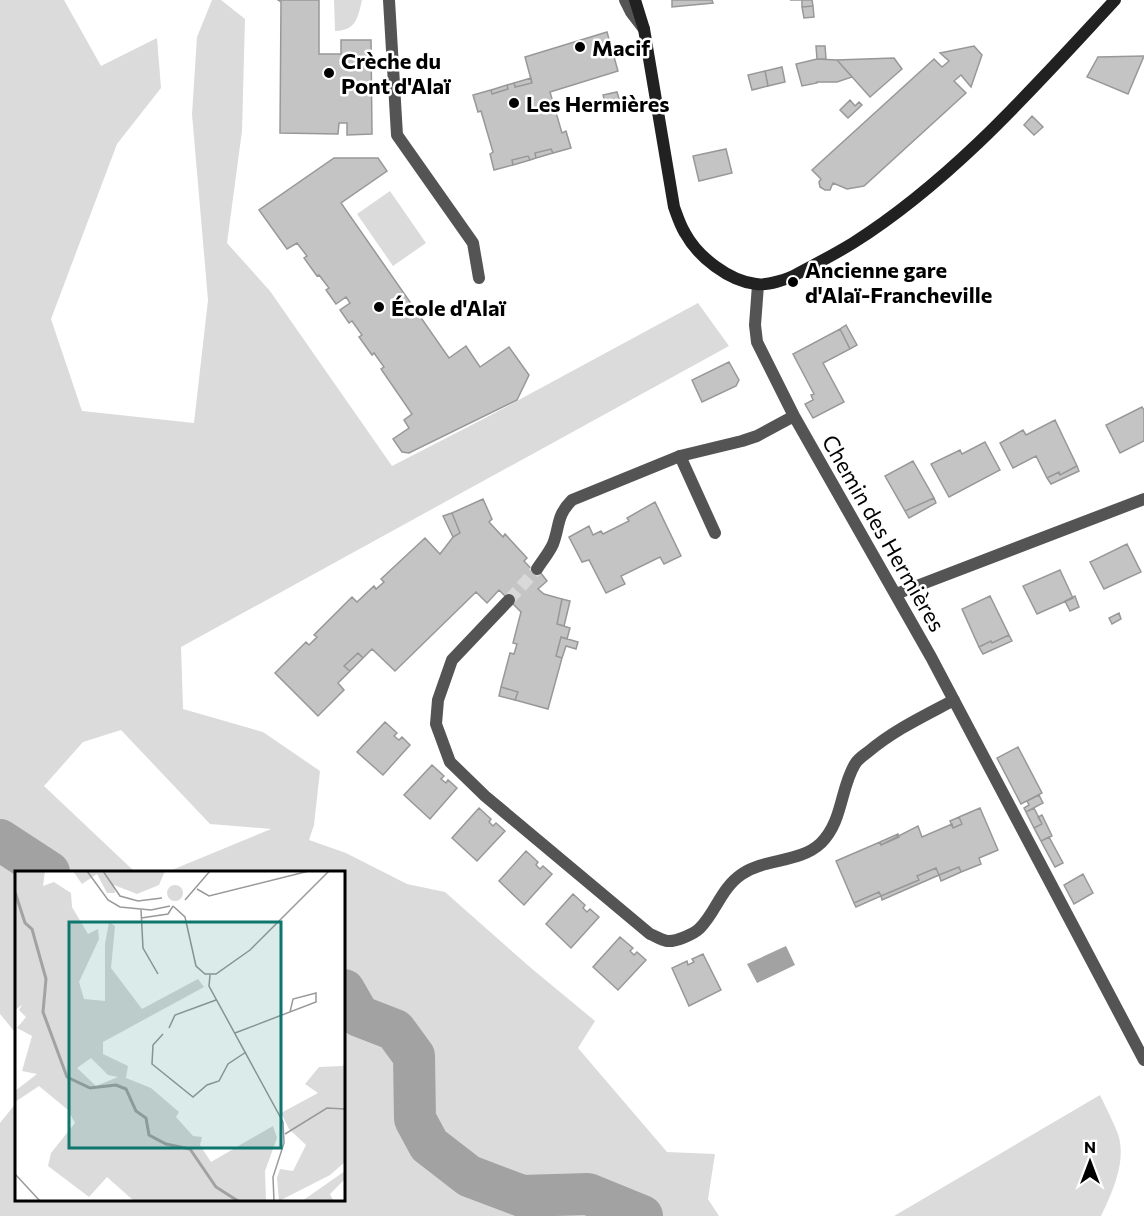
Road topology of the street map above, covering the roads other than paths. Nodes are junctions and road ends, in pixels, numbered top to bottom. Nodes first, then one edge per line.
1 (389, 0) edge
2 (625, 0) edge
3 (635, 0) edge
4 (644, 0) edge
5 (1115, 0) edge
6 (644, 29) junction
7 (479, 278) dead end
8 (758, 285) junction
9 (794, 416) junction
10 (680, 456) junction
11 (1144, 499) edge
12 (715, 533) dead end
13 (537, 569) tunnel mouth
14 (896, 594) junction
15 (509, 600) tunnel mouth
16 (954, 700) junction
17 (1144, 1059) edge

1 - 7 street
2 - 6 street
3 - 6 main road
4 - 6 main road
5 - 8 main road
6 - 8 main road
8 - 9 street, Chemin des Hermières
9 - 10 street
9 - 14 street, Chemin des Hermières
10 - 12 street
10 - 13 street
11 - 14 street
14 - 16 street, Chemin des Hermières
15 - 16 street
16 - 17 street, Chemin des Hermières

